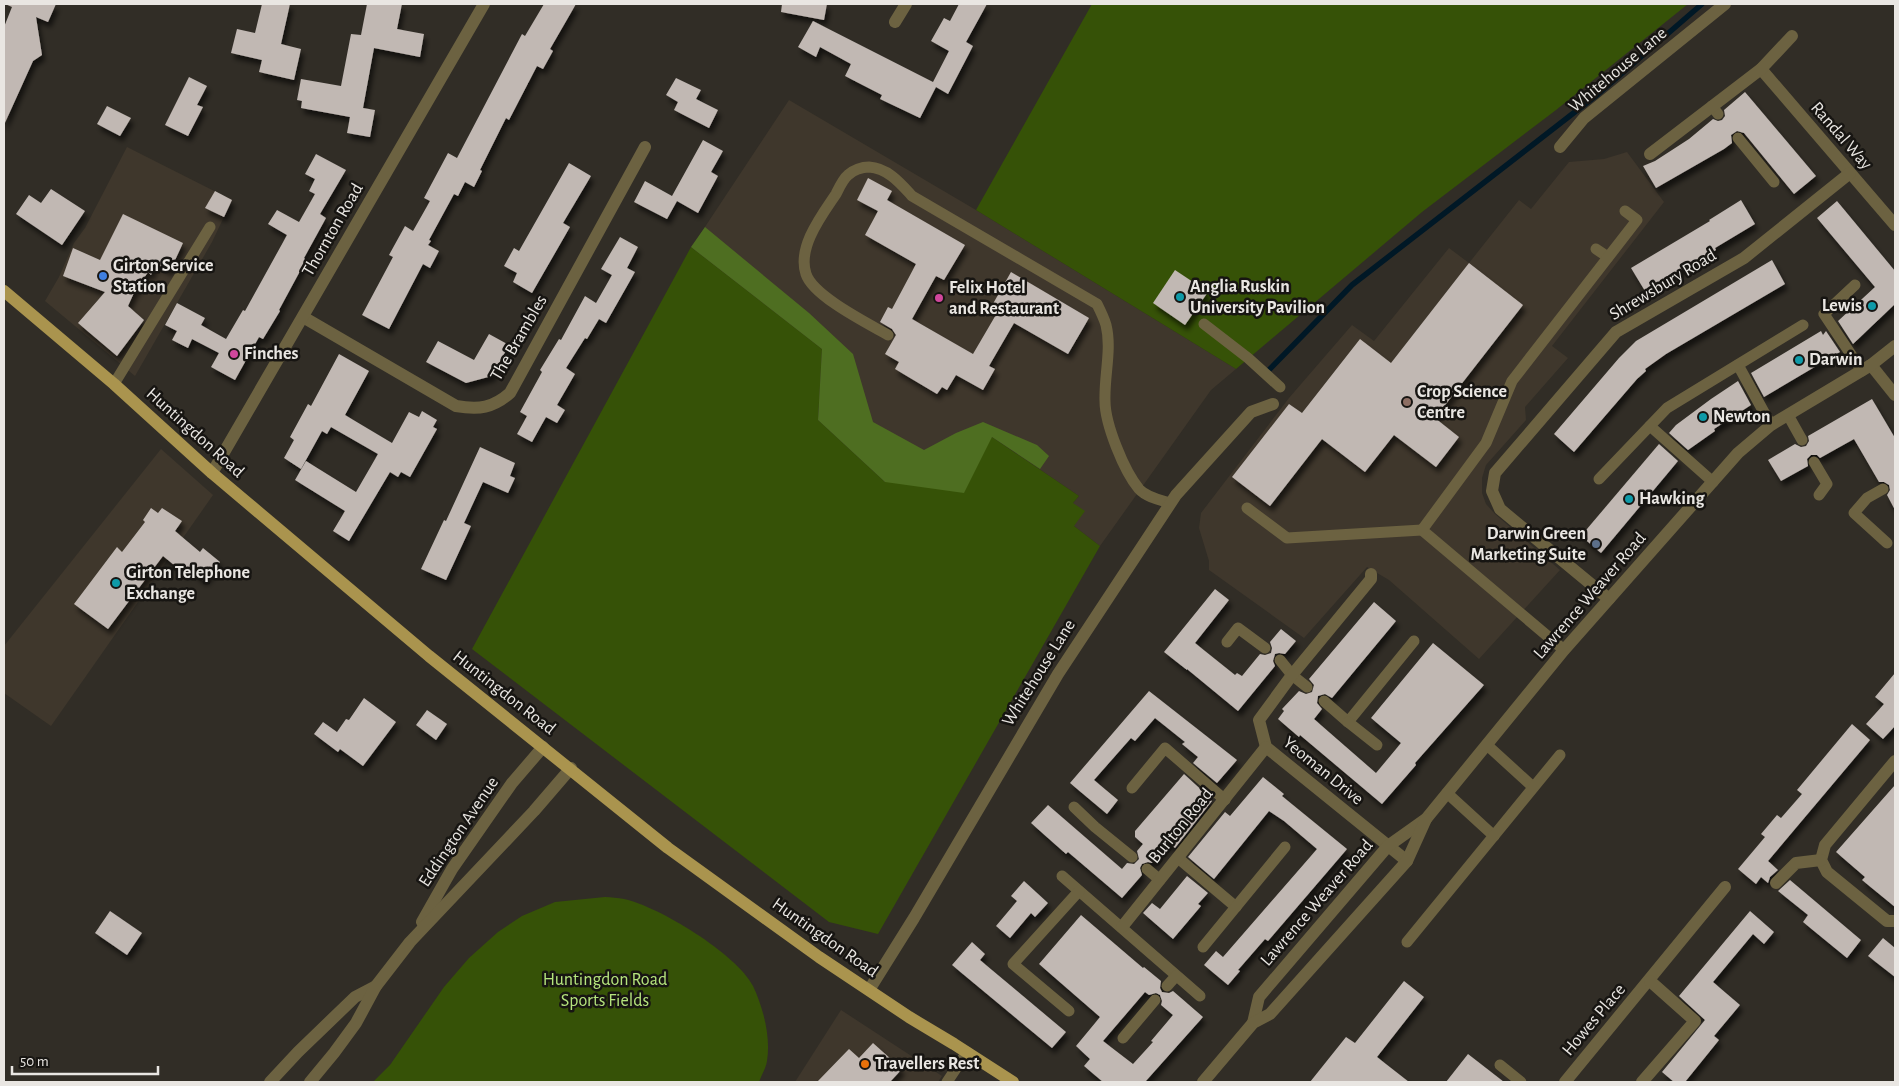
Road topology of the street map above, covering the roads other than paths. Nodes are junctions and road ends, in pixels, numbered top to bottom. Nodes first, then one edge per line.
1 (484, 4) edge
2 (906, 4) edge
3 (1725, 4) edge
4 (895, 22) dead end
5 (1792, 36) dead end
6 (1761, 69) junction
7 (1738, 138) dead end
8 (645, 147) dead end
9 (1560, 147) dead end
10 (1650, 154) dead end
11 (1850, 173) junction
12 (1774, 182) dead end
13 (1625, 211) dead end
14 (1895, 225) edge
15 (210, 227) dead end
16 (1596, 249) dead end
17 (1608, 257) junction
18 (1855, 285) dead end
19 (4, 292) edge
20 (303, 316) junction
21 (1204, 324) dead end
22 (1804, 325) dead end
23 (888, 335) dead end
24 (1895, 346) edge
25 (1738, 365) junction
26 (1866, 368) junction
27 (114, 384) junction
28 (1280, 387) dead end
29 (1895, 395) edge
30 (1274, 404) dead end
31 (1788, 415) junction
32 (1771, 425) junction
33 (1650, 426) junction
34 (1802, 440) dead end
35 (1814, 462) dead end
36 (212, 473) junction
37 (1599, 479) dead end
38 (1713, 482) junction
39 (1883, 489) dead end
40 (1819, 495) dead end
41 (1170, 503) junction
42 (1247, 508) dead end
43 (1422, 530) junction
44 (1887, 543) dead end
45 (1371, 574) dead end
46 (1609, 599) junction
47 (1414, 641) dead end
48 (1228, 642) dead end
49 (1265, 648) dead end
50 (1564, 650) junction
51 (1280, 660) dead end
52 (1292, 676) junction
53 (1307, 687) dead end
54 (1324, 701) dead end
55 (1348, 722) junction
56 (1487, 745) junction
57 (1377, 746) dead end
58 (543, 747) junction
59 (1266, 747) junction
60 (1560, 755) dead end
61 (1895, 761) edge
62 (571, 768) junction
63 (1533, 787) junction
64 (1132, 788) dead end
65 (1447, 794) junction
66 (1225, 800) junction
67 (1074, 807) dead end
68 (1426, 819) junction
69 (1494, 836) junction
70 (1388, 846) junction
71 (1285, 847) dead end
72 (1132, 857) dead end
73 (1178, 858) junction
74 (1821, 860) junction
75 (1407, 861) junction
76 (1147, 869) dead end
77 (1062, 876) dead end
78 (1160, 880) junction
79 (1776, 883) dead end
80 (1725, 887) dead end
81 (1079, 891) junction
82 (1236, 907) junction
83 (1895, 921) edge
84 (1122, 927) junction
85 (410, 942) junction
86 (1407, 942) dead end
87 (1203, 947) dead end
88 (1176, 976) junction
89 (1650, 980) junction
90 (376, 986) junction
91 (1167, 986) dead end
92 (869, 990) junction
93 (1200, 996) dead end
94 (1155, 1000) dead end
95 (1069, 1011) dead end
96 (1253, 1023) junction
97 (1123, 1038) dead end
98 (967, 1052) junction
99 (1500, 1065) dead end
100 (270, 1082) edge
101 (310, 1082) edge
102 (947, 1082) edge
103 (1013, 1082) edge
104 (1203, 1082) edge
105 (1521, 1082) edge
106 (1565, 1082) edge
107 (1642, 1082) edge

1 - 20 street, Thornton Road
2 - 4 street
3 - 9 street, Whitehouse Lane
5 - 6 street
6 - 10 street
6 - 11 street, Randal Way
7 - 12 lane
8 - 20 street, The Brambles
11 - 14 street, Randal Way
11 - 46 street, Shrewsbury Road
13 - 17 lane
15 - 27 lane
16 - 17 lane
17 - 43 lane
18 - 26 lane
19 - 27 main road, Huntingdon Road
20 - 36 street, Thornton Road
21 - 28 lane
22 - 25 lane
23 - 41 lane
24 - 26 street, Lawrence Weaver Road
25 - 32 lane
25 - 33 lane
26 - 29 street
26 - 31 street, Lawrence Weaver Road
27 - 36 main road, Huntingdon Road
30 - 41 street, Whitehouse Lane
31 - 32 street, Lawrence Weaver Road
31 - 34 lane
32 - 38 street, Lawrence Weaver Road
33 - 37 lane
33 - 38 lane
35 - 40 lane
36 - 58 main road, Huntingdon Road
38 - 46 street, Lawrence Weaver Road
39 - 44 lane
41 - 92 street, Whitehouse Lane
42 - 43 lane
43 - 50 lane
45 - 52 street, Yeoman Drive
46 - 50 street, Lawrence Weaver Road
47 - 55 lane
48 - 49 lane
50 - 56 street, Lawrence Weaver Road
51 - 52 lane
52 - 53 lane
52 - 59 street, Yeoman Drive
54 - 55 lane
55 - 57 lane
56 - 63 lane
56 - 65 street, Lawrence Weaver Road
58 - 62 main road, Huntingdon Road
58 - 85 street, Eddington Avenue
59 - 66 street, Burlton Road
59 - 70 street, Yeoman Drive
60 - 63 lane
61 - 74 street
62 - 85 street, Eddington Avenue
62 - 92 main road, Huntingdon Road
63 - 69 lane
64 - 66 lane
65 - 68 street, Lawrence Weaver Road
65 - 69 lane
66 - 73 street, Burlton Road
67 - 72 lane
68 - 70 street, Lawrence Weaver Road
68 - 75 street, Lawrence Weaver Road
69 - 86 lane
70 - 75 street, Yeoman Drive
70 - 96 street, Lawrence Weaver Road
71 - 82 lane
73 - 78 street, Burlton Road
73 - 82 lane
74 - 79 street
74 - 83 street
75 - 96 street, Lawrence Weaver Road
76 - 78 lane
77 - 81 lane
78 - 84 street, Burlton Road
80 - 89 street, Howes Place
81 - 84 lane
81 - 95 lane
82 - 87 lane
84 - 88 lane
85 - 90 street, Eddington Avenue
88 - 91 lane
88 - 93 lane
89 - 106 street, Howes Place
89 - 107 street, Howes Place
90 - 100 street, Eddington Avenue
90 - 101 street, Eddington Avenue
92 - 98 main road, Huntingdon Road
94 - 97 lane
96 - 104 street, Lawrence Weaver Road
98 - 102 lane
98 - 103 main road, Huntingdon Road
99 - 105 lane

